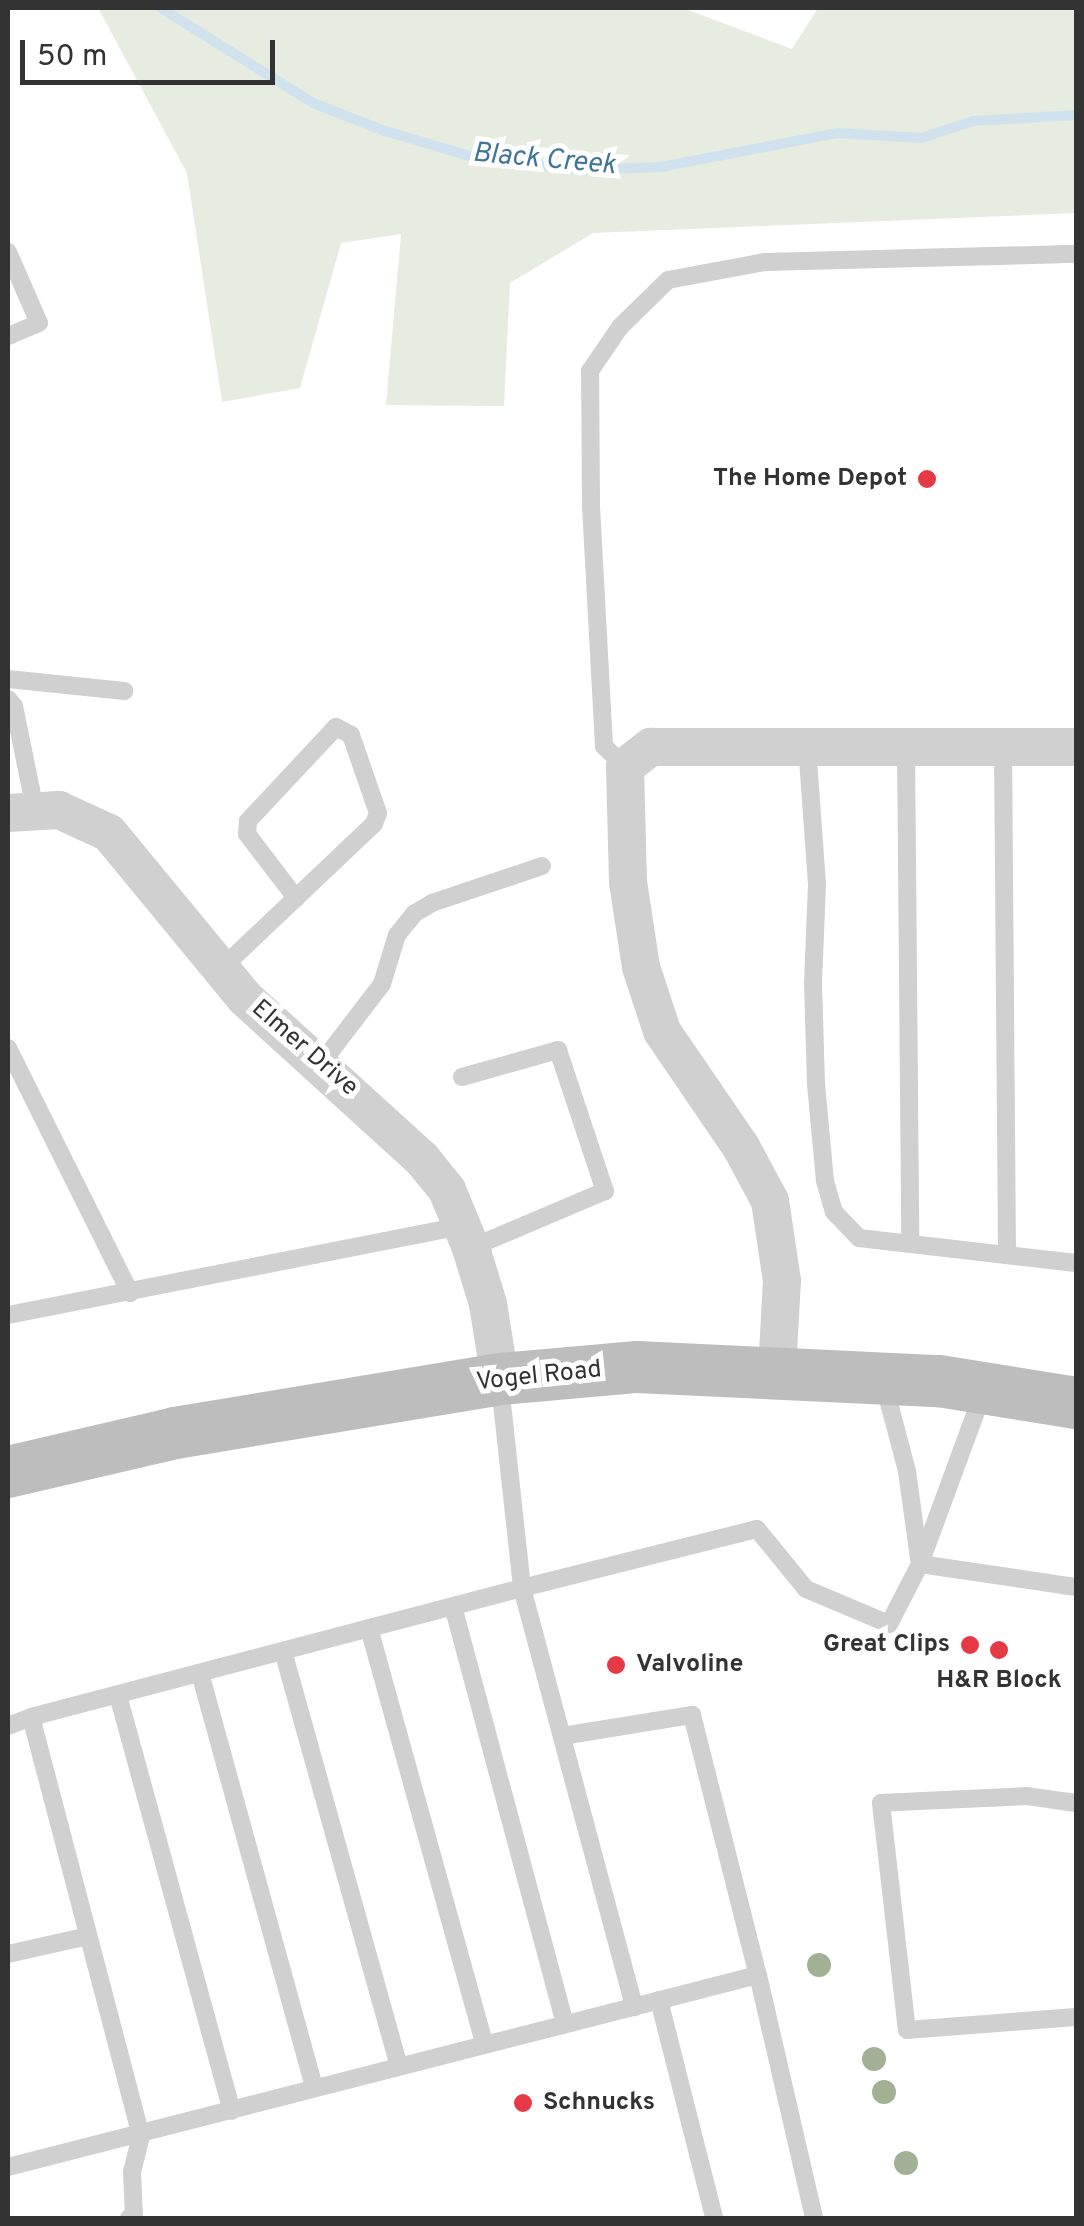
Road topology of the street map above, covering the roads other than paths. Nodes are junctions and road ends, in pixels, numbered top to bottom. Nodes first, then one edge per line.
1 (8, 252) edge
2 (1076, 254) edge
3 (8, 336) edge
4 (8, 678) edge
5 (124, 691) dead end
6 (8, 699) edge
7 (808, 745) junction
8 (906, 746) junction
9 (1003, 746) junction
10 (1076, 747) edge
11 (625, 767) junction
12 (21, 811) edge
13 (542, 866) dead end
14 (296, 898) junction
15 (222, 968) junction
16 (8, 1048) edge
17 (320, 1064) junction
18 (462, 1077) dead end
19 (468, 1237) junction
20 (910, 1244) junction
21 (1007, 1255) junction
22 (1076, 1263) edge
23 (130, 1293) junction
24 (8, 1315) edge
25 (778, 1370) junction
26 (882, 1376) junction
27 (500, 1380) junction
28 (985, 1388) junction
29 (1076, 1403) edge
30 (8, 1472) edge
31 (920, 1564) junction
32 (1076, 1587) edge
33 (522, 1588) junction
34 (453, 1606) junction
35 (369, 1628) junction
36 (283, 1651) junction
37 (200, 1673) junction
38 (118, 1695) junction
39 (31, 1718) junction
40 (8, 1726) edge
41 (562, 1736) junction
42 (1076, 1803) edge
43 (88, 1936) junction
44 (8, 1954) edge
45 (758, 1975) junction
46 (659, 2000) junction
47 (634, 2006) junction
48 (1076, 2017) edge
49 (565, 2024) junction
50 (484, 2044) junction
51 (399, 2066) junction
52 (314, 2088) junction
53 (232, 2110) junction
54 (140, 2136) junction
55 (8, 2167) edge
56 (128, 2218) edge
57 (714, 2218) edge
58 (814, 2218) edge

1 - 3 lane
2 - 11 lane
4 - 5 lane
6 - 12 lane
7 - 8 street
7 - 11 street
7 - 20 lane
8 - 9 street
8 - 20 lane
9 - 10 street
9 - 21 lane
11 - 25 street
12 - 15 street, Elmer Drive
13 - 17 lane
14 - 14 lane
14 - 15 lane
15 - 17 street, Elmer Drive
16 - 23 lane
17 - 19 street, Elmer Drive
18 - 19 lane
19 - 23 lane
19 - 27 street, Elmer Drive
20 - 21 lane
21 - 22 lane
23 - 24 lane
25 - 26 main road, Vogel Road
25 - 27 main road, Vogel Road
26 - 28 main road, Vogel Road
26 - 31 lane
27 - 30 main road, Vogel Road
27 - 33 lane
28 - 29 main road, Vogel Road
28 - 31 lane
31 - 32 lane
31 - 33 lane
33 - 34 lane
33 - 41 lane
34 - 35 lane
34 - 49 lane
35 - 36 lane
35 - 50 lane
36 - 37 lane
36 - 51 lane
37 - 38 lane
37 - 52 lane
38 - 39 lane
38 - 53 lane
39 - 40 lane
39 - 43 lane
41 - 45 lane
41 - 47 lane
42 - 48 lane
43 - 44 lane
43 - 54 lane
45 - 46 lane
45 - 58 lane
46 - 47 lane
46 - 57 lane
47 - 49 lane
49 - 50 lane
50 - 51 lane
51 - 52 lane
52 - 53 lane
53 - 54 lane
54 - 55 lane
54 - 56 lane

